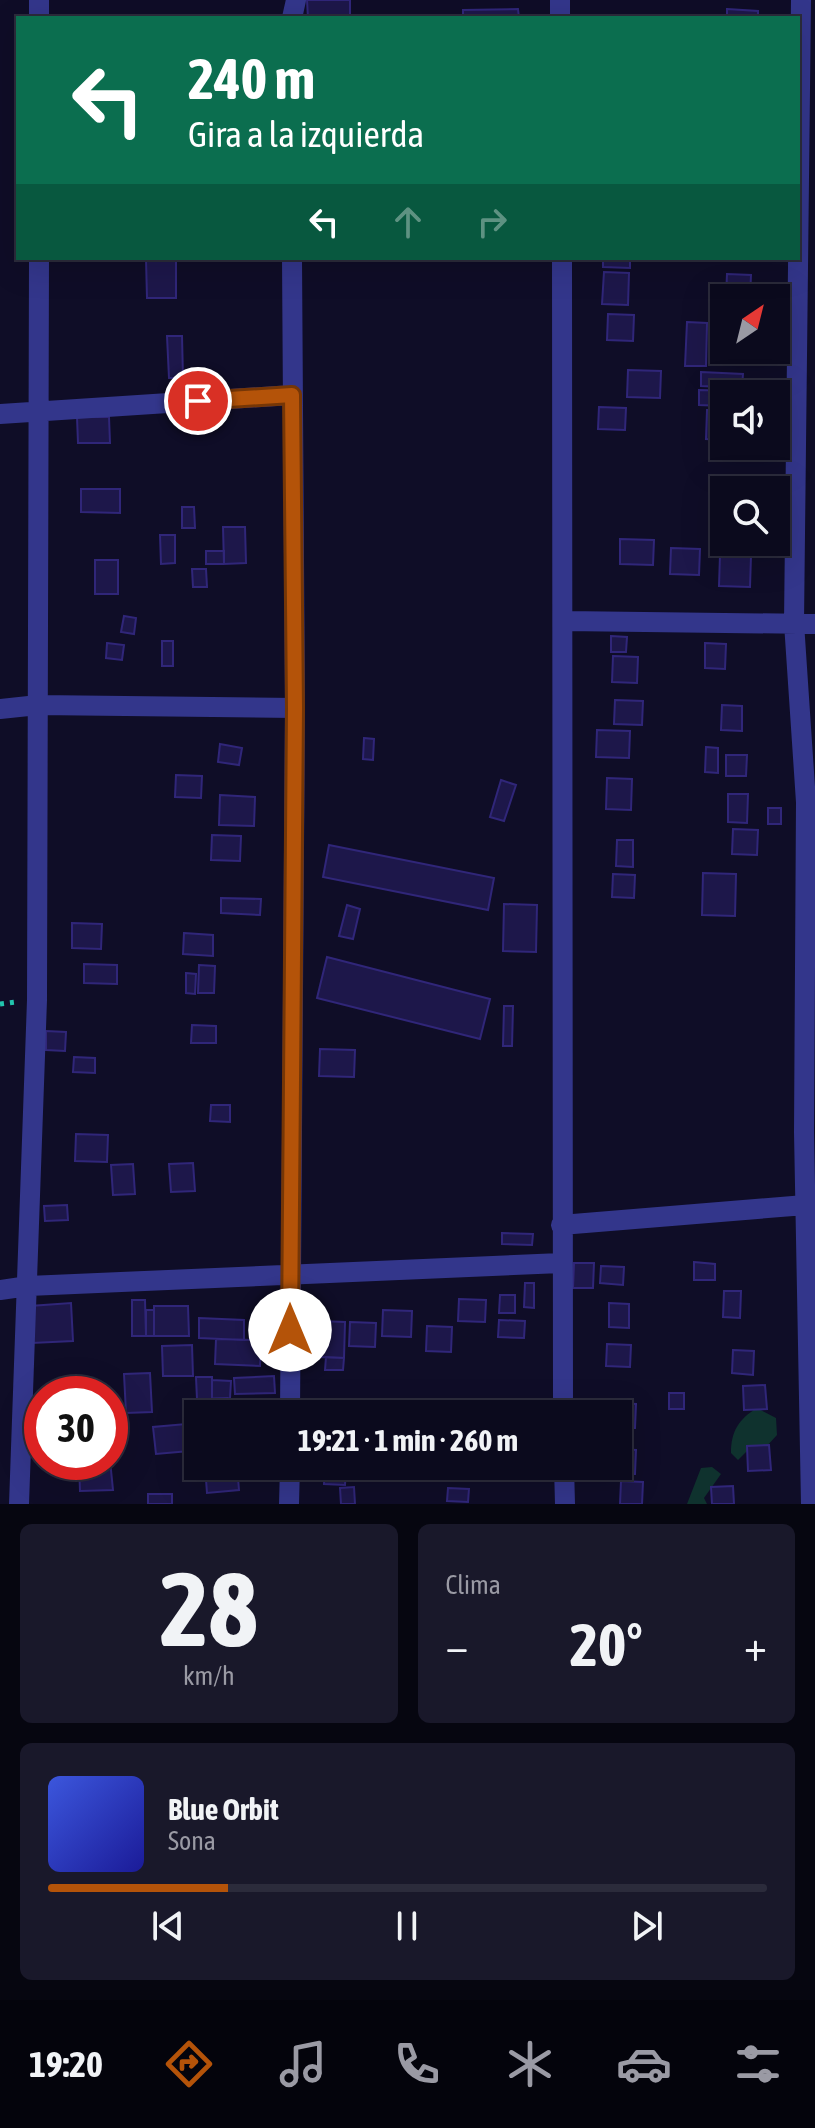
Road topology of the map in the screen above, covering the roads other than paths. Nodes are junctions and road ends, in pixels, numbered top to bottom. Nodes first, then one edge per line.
1 (801, 0) edge
2 (39, 260) edge
3 (292, 260) edge
4 (562, 260) edge
5 (806, 307) edge
6 (292, 395) junction
7 (39, 411) junction
8 (0, 414) edge
9 (565, 621) junction
10 (805, 623) edge
11 (38, 705) junction
12 (295, 708) junction
13 (0, 709) edge
14 (810, 802) edge
15 (810, 1011) edge
16 (809, 1132) edge
17 (805, 1205) junction
18 (561, 1225) junction
19 (561, 1263) junction
20 (291, 1274) junction
21 (28, 1286) junction
22 (0, 1290) edge
23 (290, 1400) edge
24 (563, 1400) edge
25 (812, 1460) edge
26 (290, 1480) edge
27 (564, 1480) edge
28 (19, 1504) edge
29 (289, 1504) edge
30 (565, 1504) edge
31 (811, 1504) edge

1 - 5 street
2 - 7 street
3 - 6 street
4 - 9 street
5 - 10 street
6 - 7 street
6 - 12 street
7 - 8 street
7 - 11 street
9 - 10 street
9 - 18 street
10 - 14 street
11 - 12 street
11 - 13 street
11 - 21 street
12 - 20 street
14 - 15 street
15 - 16 street
16 - 17 street
17 - 18 street
17 - 25 street
18 - 19 street
19 - 20 street
19 - 24 street
20 - 21 street
20 - 23 street
21 - 22 street
21 - 28 street
25 - 31 street
26 - 29 street
27 - 30 street

